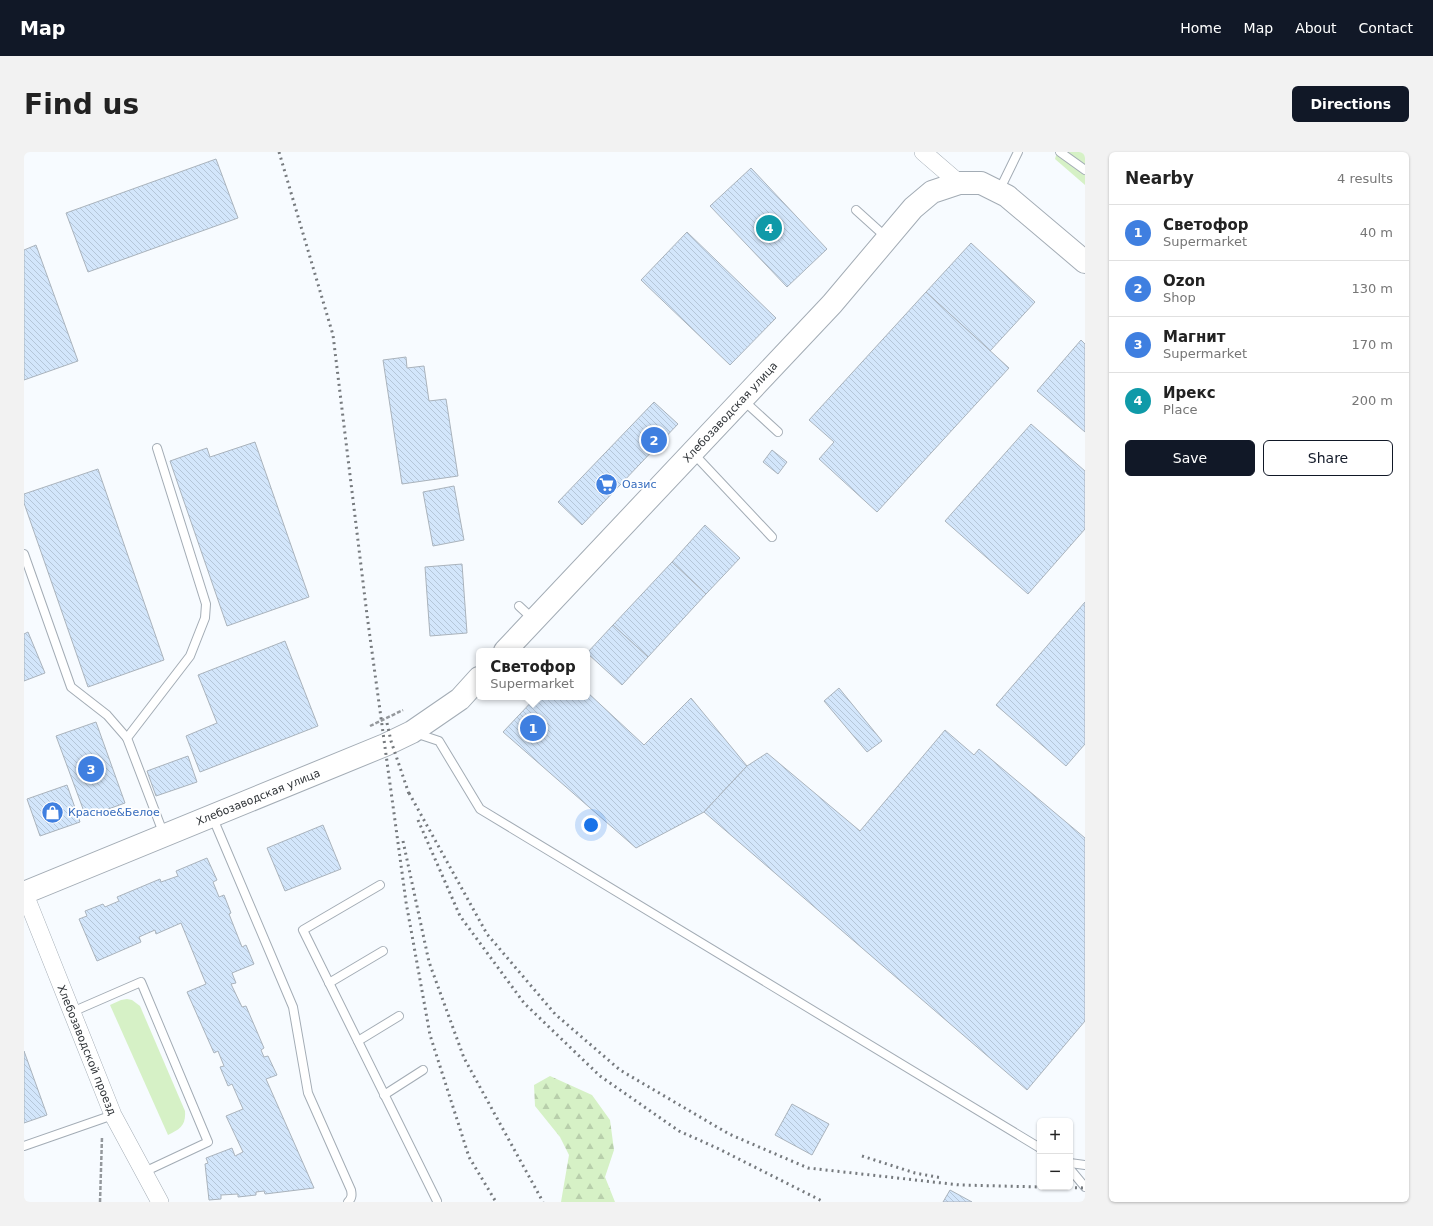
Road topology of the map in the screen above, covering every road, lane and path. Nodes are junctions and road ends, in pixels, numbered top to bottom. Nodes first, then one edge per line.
1 (923, 152) edge
2 (1018, 152) edge
3 (1060, 152) edge
4 (1085, 170) edge
5 (959, 183) junction
6 (998, 192) junction
7 (856, 210) dead end
8 (888, 238) junction
9 (1085, 262) edge
10 (742, 399) junction
11 (778, 432) dead end
12 (157, 448) dead end
13 (692, 453) junction
14 (772, 537) dead end
15 (24, 554) edge
16 (507, 648) edge
17 (476, 681) edge
18 (412, 732) junction
19 (127, 738) junction
20 (212, 816) junction
21 (164, 836) junction
22 (380, 885) dead end
23 (24, 893) edge
24 (383, 952) dead end
25 (329, 983) junction
26 (72, 1012) junction
27 (399, 1016) dead end
28 (358, 1041) junction
29 (423, 1070) dead end
30 (384, 1095) junction
31 (113, 1115) junction
32 (102, 1132) dead end
33 (24, 1146) edge
34 (1037, 1146) edge
35 (1073, 1163) edge
36 (1085, 1165) edge
37 (144, 1172) junction
38 (1073, 1173) edge
39 (1085, 1187) edge
40 (100, 1202) edge
41 (160, 1202) edge
42 (348, 1202) edge
43 (437, 1202) edge

1 - 5 street
2 - 6 lane
3 - 4 lane
5 - 6 main road, Хлебозаводская улица
5 - 8 main road, Хлебозаводская улица
6 - 9 main road, Хлебозаводская улица
7 - 8 lane
8 - 10 main road, Хлебозаводская улица
10 - 11 lane
10 - 13 main road, Хлебозаводская улица
12 - 19 lane
13 - 14 lane
13 - 16 main road, Хлебозаводская улица
15 - 19 lane
17 - 18 main road, Хлебозаводская улица
18 - 20 main road, Хлебозаводская улица
18 - 34 lane
19 - 21 lane
20 - 21 main road, Хлебозаводская улица
20 - 42 lane
21 - 23 main road, Хлебозаводская улица
22 - 25 lane
23 - 26 street, Хлебозаводской проезд
24 - 25 lane
25 - 28 lane
26 - 31 street, Хлебозаводской проезд
26 - 37 lane
27 - 28 lane
28 - 30 lane
29 - 30 lane
30 - 43 lane
31 - 33 lane
31 - 37 street, Хлебозаводской проезд
32 - 40 path
35 - 36 lane
37 - 41 street, Хлебозаводской проезд
38 - 39 lane

